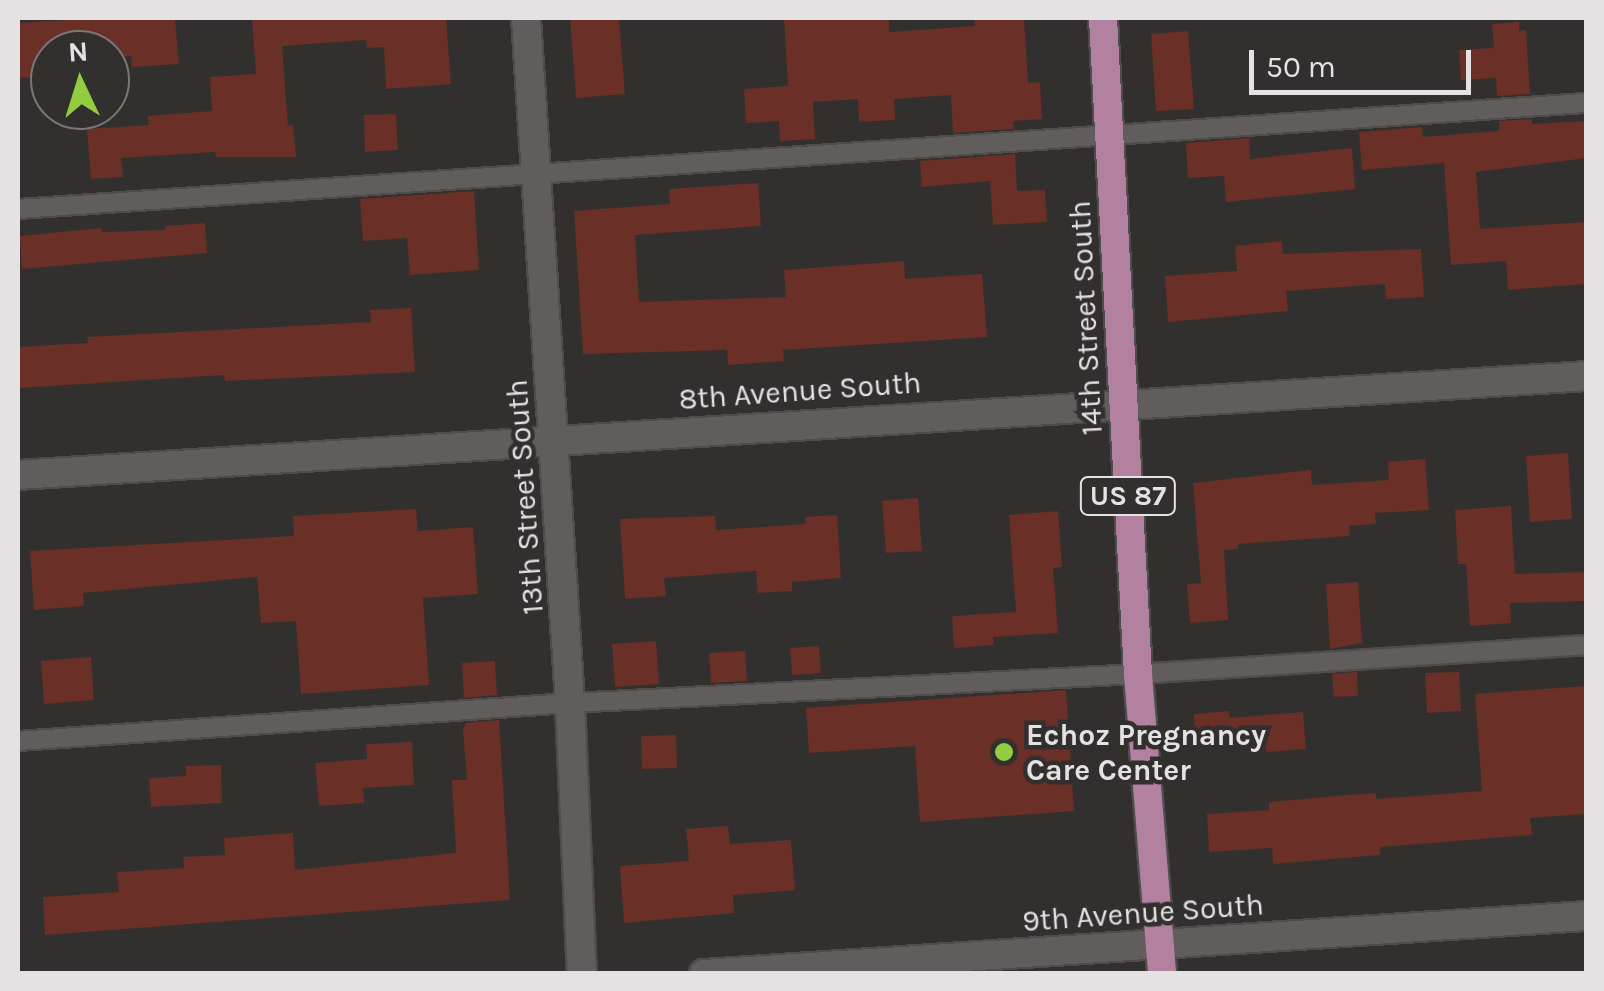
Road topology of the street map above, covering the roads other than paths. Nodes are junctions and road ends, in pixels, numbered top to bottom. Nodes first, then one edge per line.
1 (526, 18) edge
2 (1103, 18) edge
3 (1586, 103) edge
4 (1109, 137) junction
5 (536, 172) junction
6 (18, 209) edge
7 (1586, 376) edge
8 (1123, 402) junction
9 (553, 440) junction
10 (18, 474) edge
11 (1586, 645) edge
12 (1138, 674) junction
13 (570, 703) junction
14 (18, 741) edge
15 (1586, 916) edge
16 (1160, 944) junction
17 (582, 974) edge
18 (704, 974) edge
19 (1162, 974) edge

1 - 5 street, 13th Street South
2 - 4 main road, 14th Street South / US 87
3 - 4 lane
4 - 5 lane
4 - 8 main road, 14th Street South / US 87
5 - 6 lane
5 - 9 street, 13th Street South
7 - 8 street, 8th Avenue South
8 - 9 street, 8th Avenue South
8 - 12 main road, 14th Street South / US 87
9 - 10 street, 8th Avenue South
9 - 13 street, 13th Street South
11 - 12 lane
12 - 13 lane
12 - 16 main road, 14th Street South / US 87
13 - 14 lane
13 - 17 street, 13th Street South
15 - 16 street, 9th Avenue South
16 - 18 street, 9th Avenue South
16 - 19 main road, 14th Street South / US 87

